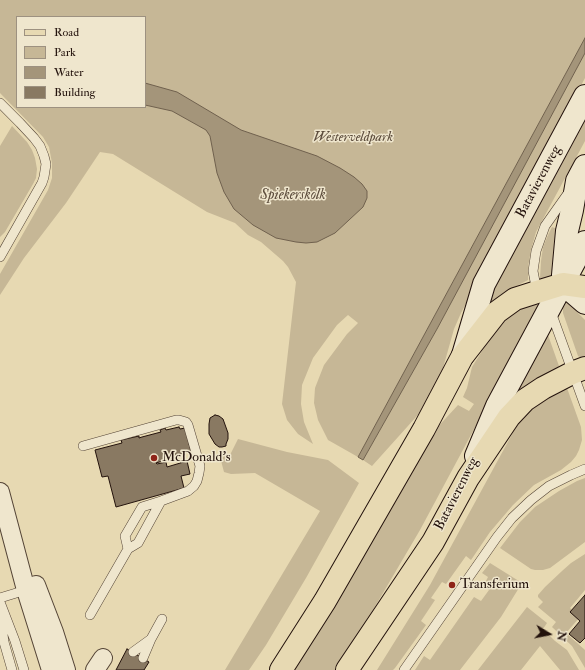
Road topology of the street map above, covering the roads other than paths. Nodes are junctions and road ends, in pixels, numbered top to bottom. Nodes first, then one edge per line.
1 (585, 96) edge
2 (0, 103) edge
3 (581, 173) edge
4 (585, 242) edge
5 (0, 257) edge
6 (563, 284) junction
7 (585, 288) edge
8 (543, 300) junction
9 (585, 303) edge
10 (462, 357) junction
11 (579, 370) edge
12 (585, 406) edge
13 (83, 446) dead end
14 (585, 469) edge
15 (468, 478) junction
16 (0, 492) edge
17 (161, 501) junction
18 (128, 549) junction
19 (20, 568) junction
20 (26, 590) junction
21 (0, 598) edge
22 (0, 602) edge
23 (0, 609) edge
24 (90, 615) dead end
25 (162, 619) dead end
26 (151, 639) junction
27 (132, 652) dead end
28 (143, 658) dead end
29 (12, 670) edge
30 (24, 670) edge
31 (51, 670) edge
32 (66, 670) edge
33 (281, 670) edge
34 (347, 670) edge
35 (404, 670) edge

1 - 10 main road, Batavierenweg
2 - 5 lane
3 - 6 main road, Batavierenweg
3 - 8 lane, Batavierenweg
4 - 6 main road
6 - 7 main road
6 - 8 main road, Batavierenweg
6 - 9 main road
8 - 10 main road, Batavierenweg
8 - 11 lane, Batavierenweg
8 - 15 main road, Batavierenweg
10 - 33 main road, Batavierenweg
11 - 12 lane, Batavierenweg
11 - 15 main road
13 - 17 lane
14 - 35 lane
15 - 34 main road, Batavierenweg
16 - 19 street
17 - 18 lane
17 - 18 lane
18 - 24 lane
19 - 20 street
19 - 32 street
20 - 21 lane
20 - 31 street
22 - 30 lane
23 - 29 lane
25 - 26 lane
26 - 27 lane
26 - 28 lane

